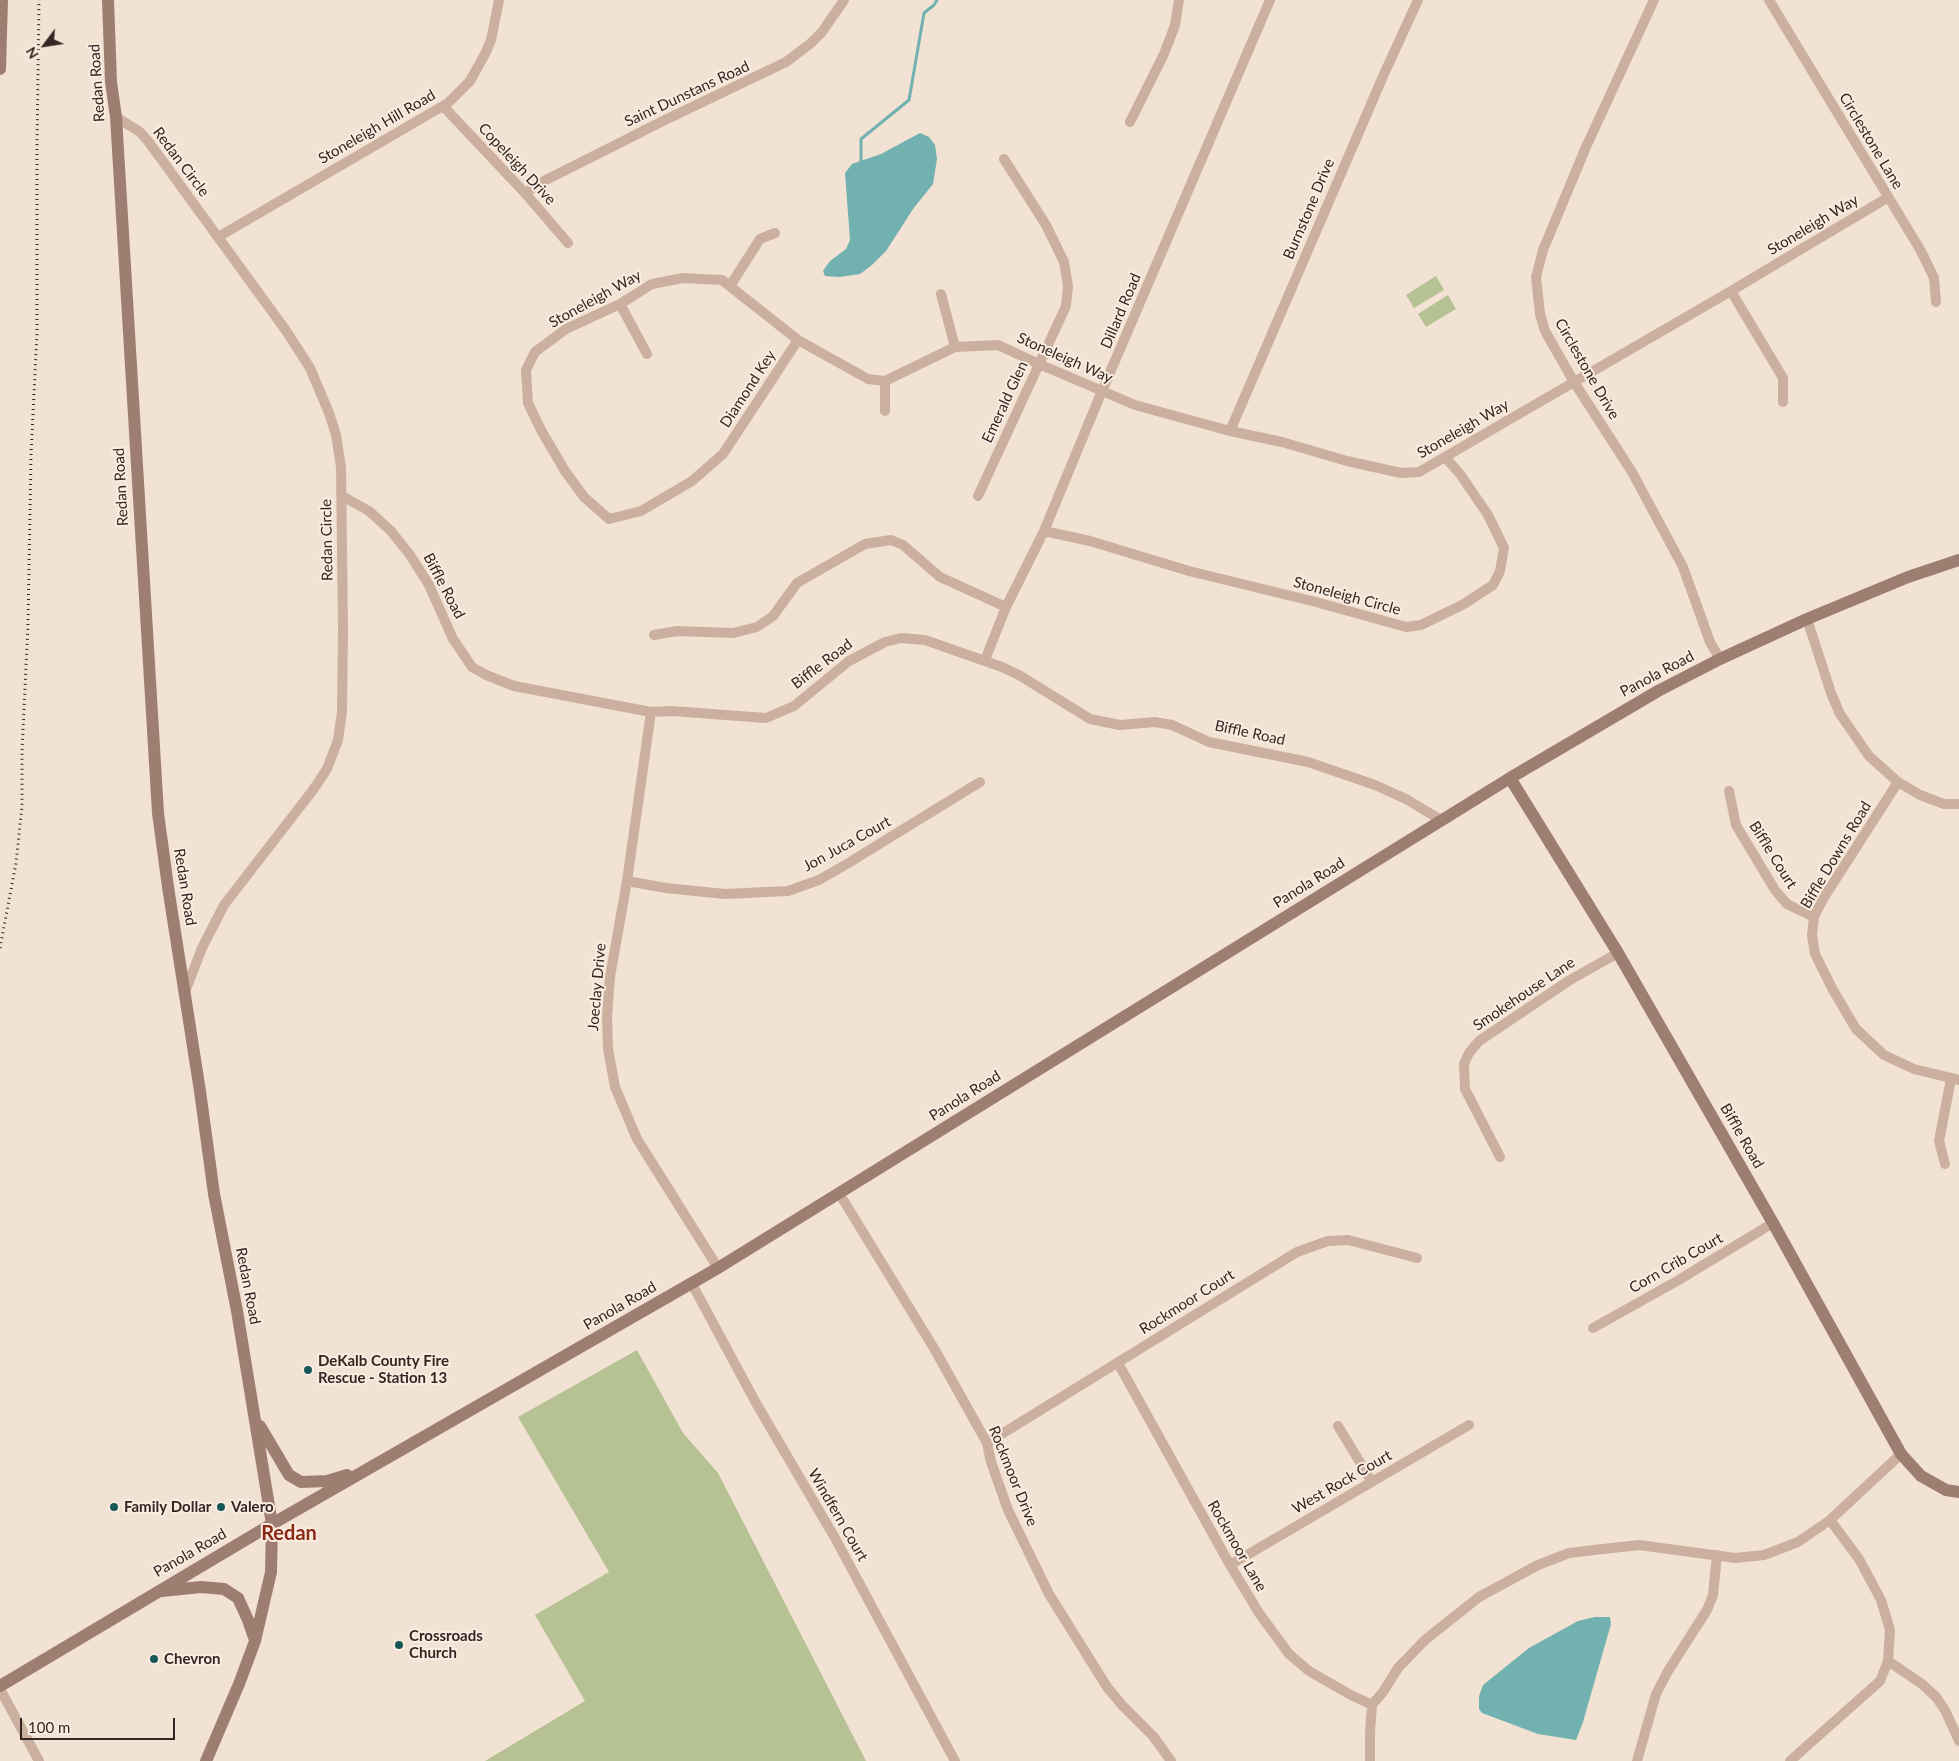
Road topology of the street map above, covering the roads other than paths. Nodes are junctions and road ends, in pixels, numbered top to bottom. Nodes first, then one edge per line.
1 (2, 0) edge
2 (108, 0) edge
3 (499, 0) edge
4 (844, 0) edge
5 (1179, 0) edge
6 (1270, 0) edge
7 (1418, 0) edge
8 (1654, 0) edge
9 (1769, 0) edge
10 (0, 69) edge
11 (443, 106) junction
12 (116, 117) junction
13 (1130, 122) dead end
14 (1004, 158) dead end
15 (525, 192) junction
16 (1887, 198) junction
17 (775, 233) dead end
18 (218, 237) junction
19 (568, 243) dead end
20 (730, 286) junction
21 (1731, 291) junction
22 (941, 294) dead end
23 (1936, 302) dead end
24 (620, 304) junction
25 (798, 340) junction
26 (955, 347) junction
27 (647, 354) dead end
28 (1038, 364) junction
29 (885, 381) junction
30 (1574, 382) junction
31 (1102, 391) junction
32 (1784, 402) dead end
33 (885, 411) dead end
34 (1230, 430) junction
35 (723, 454) joint
36 (1446, 457) junction
37 (342, 496) junction
38 (978, 496) dead end
39 (1044, 531) junction
40 (1959, 560) edge
41 (1006, 607) junction
42 (1807, 620) junction
43 (654, 635) dead end
44 (986, 660) junction
45 (1720, 660) junction
46 (652, 712) junction
47 (1510, 778) junction
48 (980, 782) dead end
49 (1898, 782) junction
50 (1729, 791) dead end
51 (1959, 804) edge
52 (1441, 820) junction
53 (627, 881) junction
54 (1814, 917) junction
55 (1618, 953) junction
56 (185, 992) junction
57 (1955, 1079) edge
58 (1500, 1157) dead end
59 (1945, 1164) dead end
60 (840, 1193) junction
61 (1773, 1224) junction
62 (1417, 1258) dead end
63 (718, 1268) junction
64 (692, 1284) junction
65 (1593, 1328) dead end
66 (1118, 1363) junction
67 (256, 1420) junction
68 (1469, 1425) dead end
69 (1338, 1426) dead end
70 (987, 1443) junction
71 (1901, 1454) junction
72 (371, 1467) junction
73 (1372, 1482) junction
74 (1959, 1492) edge
75 (1830, 1520) junction
76 (272, 1524) junction
77 (1717, 1555) junction
78 (1230, 1565) junction
79 (157, 1591) junction
80 (255, 1641) junction
81 (1888, 1661) junction
82 (0, 1686) edge
83 (0, 1690) edge
84 (1372, 1705) junction
85 (1959, 1742) edge
86 (39, 1761) edge
87 (206, 1761) edge
88 (955, 1761) edge
89 (1172, 1761) edge
90 (1370, 1761) edge
91 (1637, 1761) edge
92 (1790, 1761) edge

1 - 10 main road
2 - 12 main road, Redan Road
3 - 11 street, Stoneleigh Hill Road
4 - 15 street, Saint Dunstans Road
5 - 13 street
6 - 31 street, Dillard Road
7 - 34 street, Burnstone Drive
8 - 30 street, Circlestone Drive
9 - 16 street, Circlestone Lane
11 - 15 street, Copeleigh Drive
11 - 18 street, Stoneleigh Hill Road
12 - 18 street, Redan Circle
12 - 56 main road, Redan Road
14 - 28 street, Emerald Glen
15 - 19 street, Copeleigh Drive
16 - 21 street, Stoneleigh Way
16 - 23 street, Circlestone Lane
17 - 20 street
18 - 37 street, Redan Circle
20 - 24 street, Stoneleigh Way
20 - 25 street, Stoneleigh Way
21 - 30 street, Stoneleigh Way
21 - 32 street
22 - 26 street
24 - 27 street
24 - 35 street, Stoneleigh Way
25 - 29 street, Stoneleigh Way
25 - 35 street, Diamond Key
26 - 28 street, Stoneleigh Way
26 - 29 street, Stoneleigh Way
28 - 31 street, Stoneleigh Way
28 - 38 street, Emerald Glen
29 - 33 street
30 - 36 street, Stoneleigh Way
30 - 45 street, Circlestone Drive
31 - 34 street, Stoneleigh Way
31 - 39 street, Dillard Road
34 - 36 street, Stoneleigh Way
36 - 39 street, Stoneleigh Circle
37 - 46 street, Biffle Road
37 - 56 street, Redan Circle
39 - 41 street, Dillard Road
40 - 42 main road, Panola Road
41 - 43 street
41 - 44 street, Dillard Road
42 - 45 main road, Panola Road
42 - 49 street
44 - 46 street, Biffle Road
44 - 52 street, Biffle Road
45 - 47 main road, Panola Road
46 - 53 street, Joeclay Drive
47 - 52 main road, Panola Road
47 - 55 main road, Biffle Road
48 - 53 street, Jon Juca Court
49 - 51 street
49 - 54 street, Biffle Downs Road
50 - 54 street, Biffle Court
52 - 60 main road, Panola Road
53 - 63 street, Joeclay Drive
54 - 57 street, Biffle Downs Road
55 - 58 street, Smokehouse Lane
55 - 61 main road, Biffle Road
56 - 67 main road, Redan Road
57 - 59 street
60 - 63 main road, Panola Road
60 - 70 street, Rockmoor Drive
61 - 65 street, Corn Crib Court
61 - 71 main road, Biffle Road
62 - 66 street, Rockmoor Court
63 - 64 main road, Panola Road
64 - 72 main road, Panola Road
64 - 88 street, Windfern Court
66 - 70 street, Rockmoor Court
66 - 78 street, Rockmoor Lane
67 - 72 main road
67 - 76 main road, Redan Road
68 - 73 street, West Rock Court
69 - 73 street
70 - 89 street, Rockmoor Drive
71 - 74 main road, Biffle Road
71 - 75 street
72 - 76 main road, Panola Road
73 - 78 street, West Rock Court
75 - 77 street
75 - 81 street
76 - 79 main road, Panola Road
76 - 80 main road, Redan Road
77 - 84 street
77 - 91 street
78 - 84 street, Rockmoor Lane
79 - 80 main road
79 - 82 main road, Panola Road
80 - 87 main road, Redan Road
81 - 85 street
81 - 92 street
83 - 86 street
84 - 90 street

